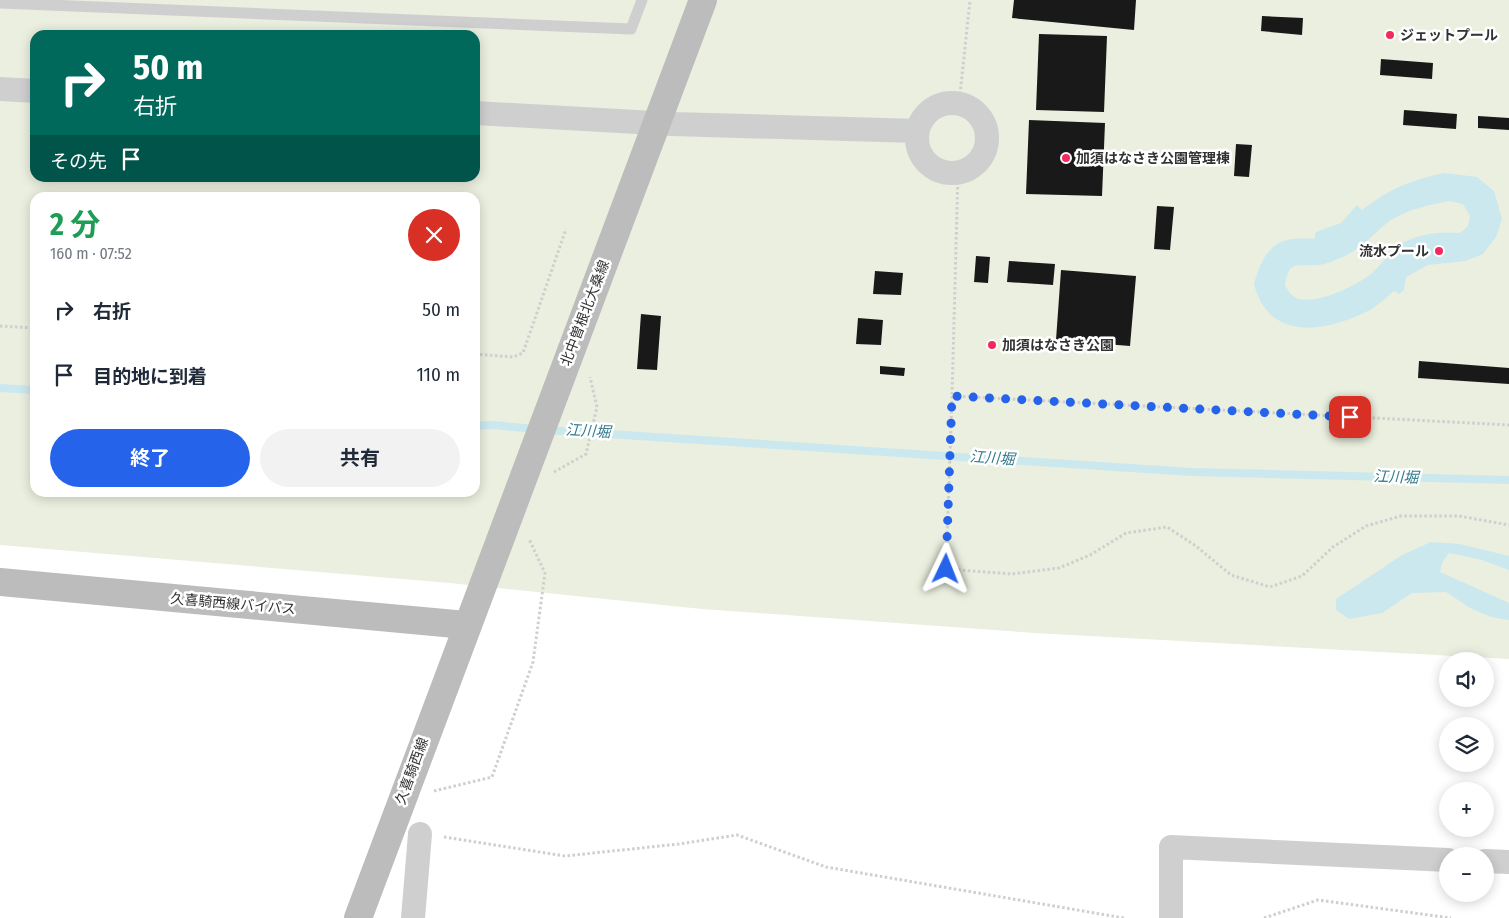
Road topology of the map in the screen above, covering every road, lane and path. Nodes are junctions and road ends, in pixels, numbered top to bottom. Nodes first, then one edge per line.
1 (642, 0) edge
2 (702, 0) edge
3 (970, 0) edge
4 (0, 4) edge
5 (0, 89) edge
6 (30, 91) edge
7 (959, 104) junction
8 (480, 113) edge
9 (658, 123) junction
10 (917, 130) junction
11 (958, 172) junction
12 (566, 229) dead end
13 (0, 326) edge
14 (30, 328) edge
15 (480, 354) edge
16 (589, 372) dead end
17 (952, 396) junction
18 (1509, 425) edge
19 (547, 476) dead end
20 (1509, 525) edge
21 (525, 532) dead end
22 (0, 582) edge
23 (466, 625) junction
24 (429, 792) dead end
25 (420, 834) joint
26 (1439, 860) edge
27 (1494, 861) edge
28 (1509, 862) edge
29 (358, 918) edge
30 (413, 918) edge
31 (1124, 918) edge
32 (1170, 918) edge
33 (1264, 918) edge
34 (1451, 918) edge

1 - 4 lane
2 - 9 main road, 北中曽根北大桑線
3 - 7 path
5 - 6 street
7 - 10 street
7 - 11 street
8 - 9 street
9 - 10 street
9 - 23 main road, 北中曽根北大桑線
10 - 11 street
11 - 17 path
12 - 15 path
13 - 14 path
16 - 19 path
17 - 18 path
17 - 20 path
21 - 24 path
22 - 23 main road, 久喜騎西線バイパス
23 - 29 main road, 久喜騎西線
25 - 30 street
25 - 31 path
26 - 32 street
27 - 28 street
33 - 34 path

